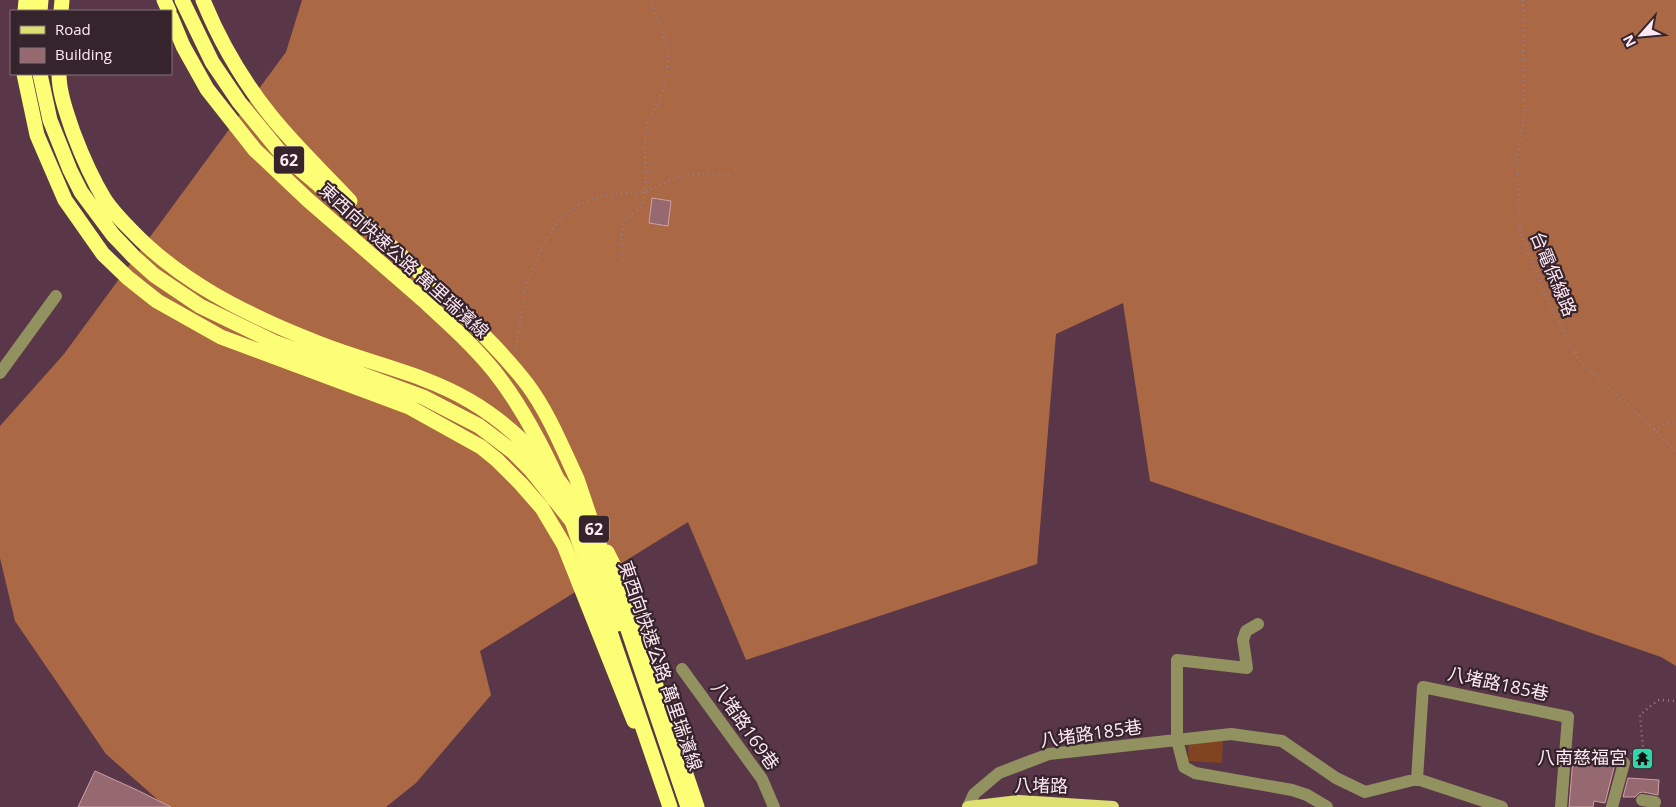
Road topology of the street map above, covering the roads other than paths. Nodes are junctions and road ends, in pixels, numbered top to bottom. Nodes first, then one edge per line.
1 (182, 0) edge
2 (203, 0) edge
3 (172, 18) edge
4 (24, 75) edge
5 (40, 75) edge
6 (59, 75) edge
7 (393, 248) junction
8 (56, 296) dead end
9 (0, 373) edge
10 (1258, 624) dead end
11 (682, 669) dead end
12 (1178, 740) junction
13 (1624, 764) road end
14 (1417, 779) junction
15 (1642, 800) dead end
16 (670, 807) edge
17 (680, 807) edge
18 (688, 807) edge
19 (697, 807) edge
20 (774, 807) edge
21 (968, 807) edge
22 (1113, 807) edge
23 (1327, 807) edge
24 (1502, 807) edge
25 (1561, 807) edge
26 (1612, 807) edge
27 (1653, 807) edge

1 - 7 highway, 東西向快速公路 萬里瑞濱線 / 62
2 - 7 highway
3 - 16 highway, 東西向快速公路 萬里瑞濱線 / 62, bridge
4 - 16 highway, bridge
5 - 17 highway
6 - 19 highway
7 - 18 highway, 東西向快速公路 萬里瑞濱線 / 62, bridge
8 - 9 street
10 - 12 street
11 - 20 street, 八堵路169巷
12 - 14 street, 八堵路185巷
12 - 21 street, 八堵路185巷
12 - 23 street
13 - 26 street
14 - 24 street
14 - 25 street, 八堵路185巷
15 - 27 street
21 - 22 main road, 八堵路

